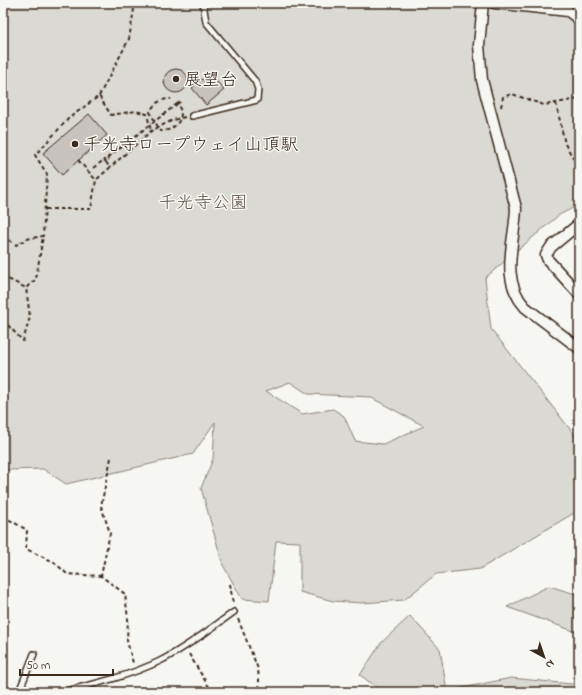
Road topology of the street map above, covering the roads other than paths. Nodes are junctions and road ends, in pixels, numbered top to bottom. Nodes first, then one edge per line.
1 (203, 3) edge
2 (483, 3) edge
3 (494, 3) edge
4 (579, 19) edge
5 (192, 116) road end
6 (579, 224) edge
7 (579, 294) edge
8 (579, 348) edge
9 (234, 612) road end
10 (34, 654) dead end
11 (19, 692) edge
12 (62, 692) edge

1 - 5 lane
2 - 8 street
3 - 4 street
6 - 7 street
9 - 12 lane
10 - 11 lane

